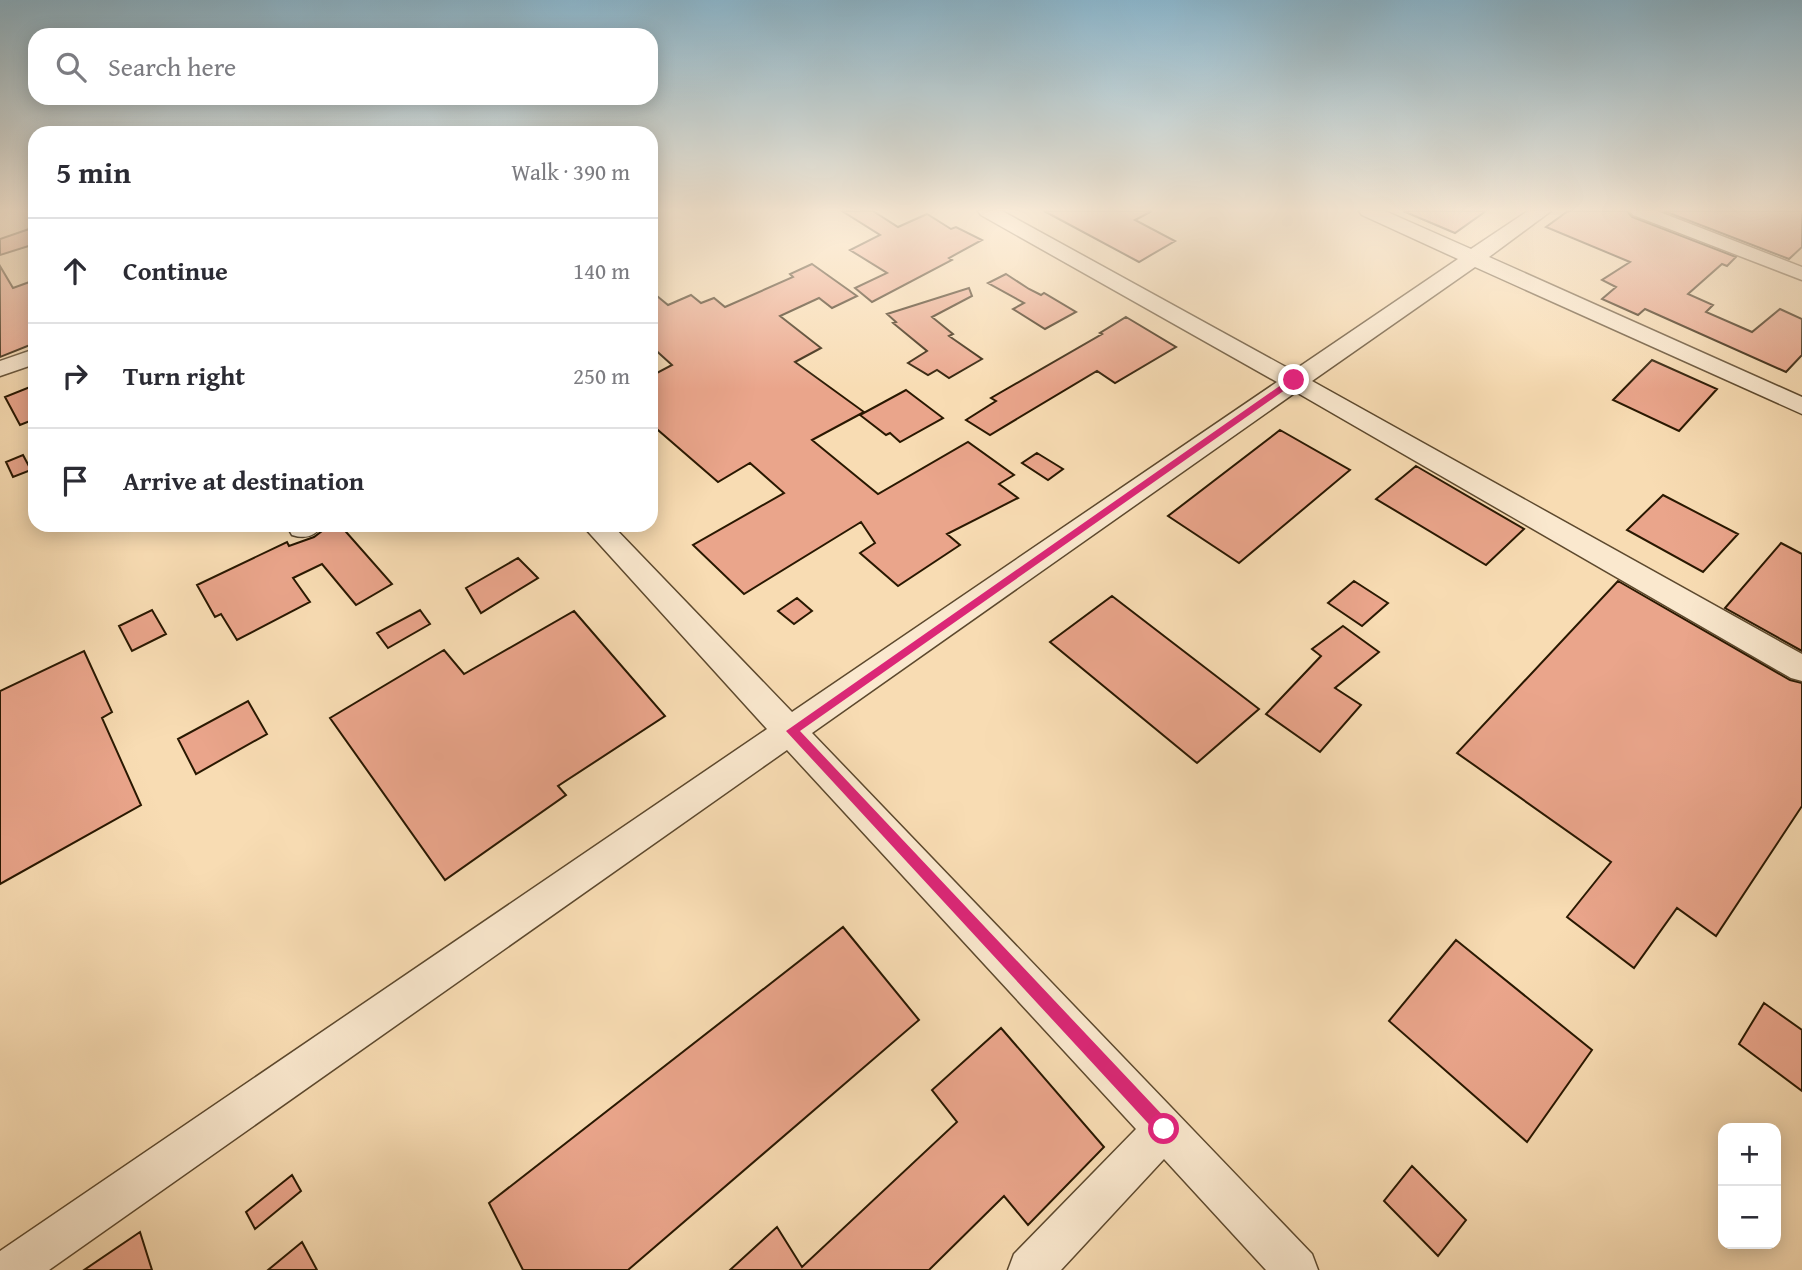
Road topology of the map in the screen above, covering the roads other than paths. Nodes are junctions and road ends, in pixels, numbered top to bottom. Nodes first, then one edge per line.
1 (1095, 270) edge
2 (1455, 270) edge
3 (1500, 270) edge
4 (28, 359) edge
5 (0, 369) edge
6 (1294, 380) junction
7 (1802, 406) edge
8 (603, 532) edge
9 (1802, 669) edge
10 (792, 731) junction
11 (1164, 1129) junction
12 (11, 1270) edge
13 (1030, 1270) edge
14 (1296, 1270) edge

1 - 6 street
2 - 6 street
3 - 7 street
4 - 5 street
6 - 9 street
6 - 10 street
8 - 10 street
10 - 11 street
10 - 12 street
11 - 13 street
11 - 14 street

